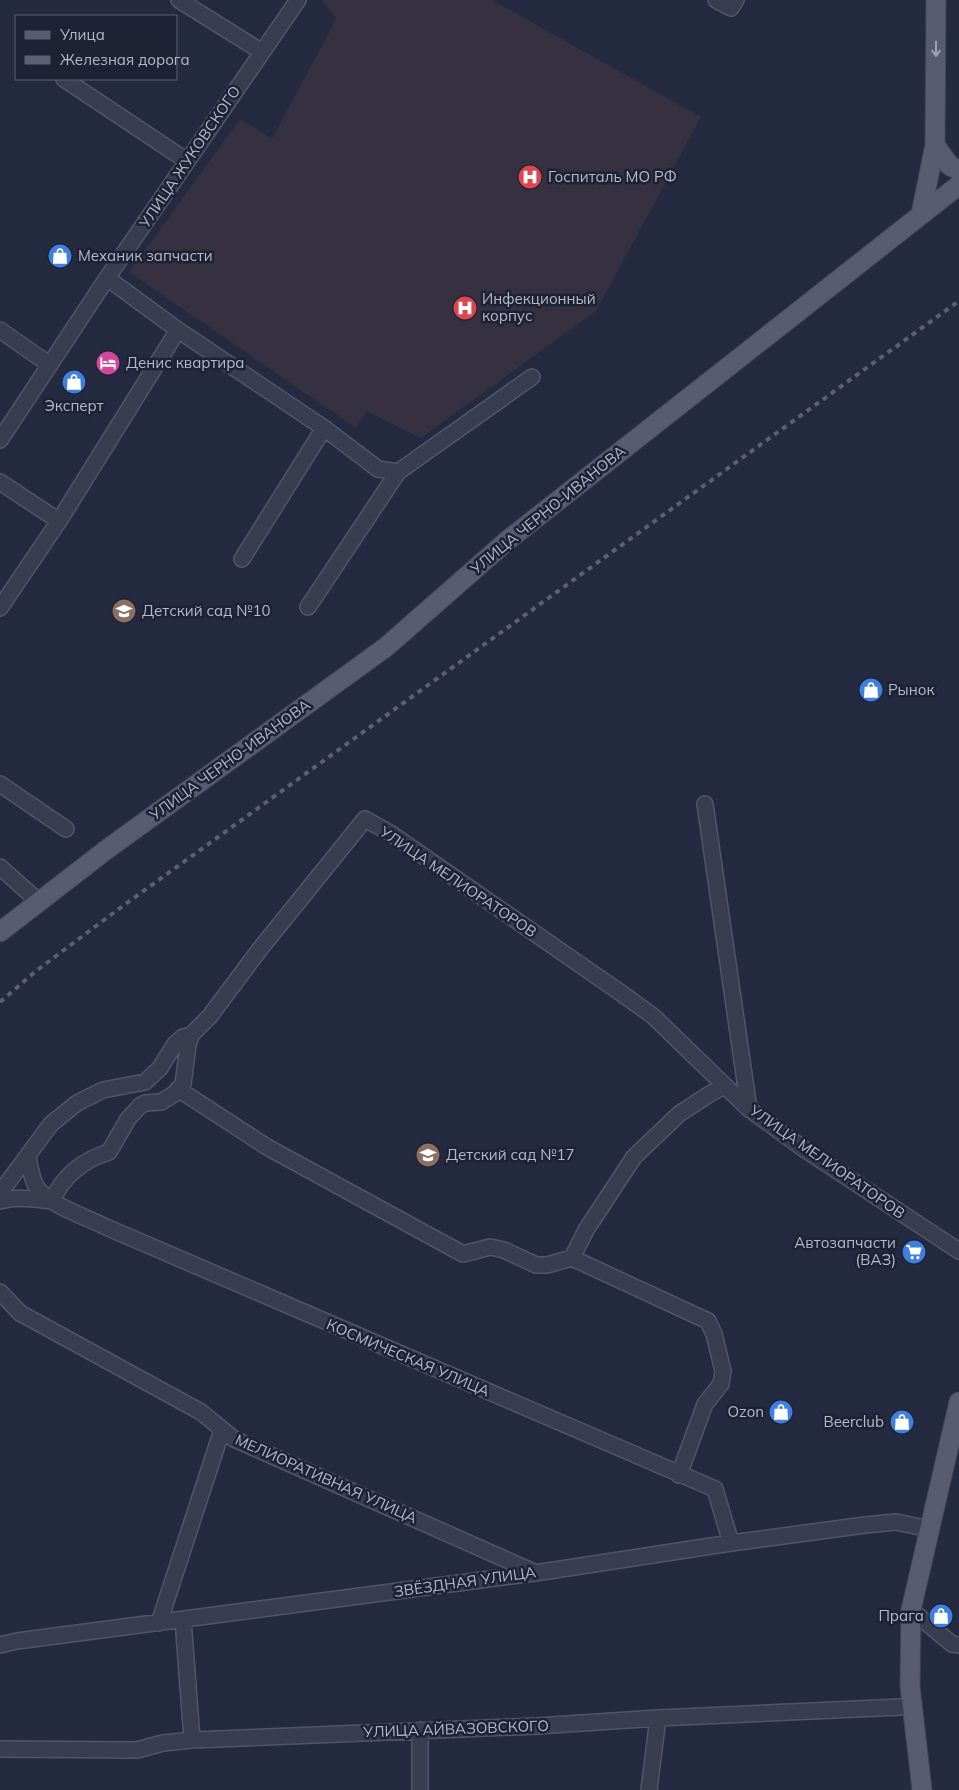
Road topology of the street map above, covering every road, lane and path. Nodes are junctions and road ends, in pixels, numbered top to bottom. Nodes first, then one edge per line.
1 (179, 0) edge
2 (298, 0) edge
3 (716, 0) edge
4 (736, 0) edge
5 (936, 0) edge
6 (262, 52) junction
7 (66, 80) edge
8 (935, 145) junction
9 (187, 161) junction
10 (959, 170) edge
11 (959, 185) edge
12 (921, 214) junction
13 (107, 278) junction
14 (0, 330) edge
15 (178, 330) junction
16 (50, 365) junction
17 (532, 377) dead end
18 (324, 428) junction
19 (0, 440) edge
20 (398, 472) junction
21 (0, 482) edge
22 (59, 521) junction
23 (242, 559) dead end
24 (308, 607) dead end
25 (0, 608) edge
26 (0, 784) edge
27 (705, 804) dead end
28 (66, 829) dead end
29 (0, 867) edge
30 (38, 901) junction
31 (0, 932) edge
32 (191, 1036) junction
33 (724, 1086) junction
34 (178, 1089) junction
35 (749, 1109) junction
36 (28, 1156) junction
37 (0, 1193) edge
38 (0, 1201) edge
39 (52, 1201) junction
40 (959, 1251) edge
41 (572, 1258) junction
42 (0, 1292) edge
43 (959, 1402) edge
44 (222, 1430) junction
45 (680, 1475) junction
46 (930, 1529) junction
47 (731, 1543) junction
48 (535, 1573) junction
49 (911, 1610) junction
50 (183, 1620) junction
51 (159, 1623) junction
52 (0, 1645) edge
53 (959, 1645) edge
54 (912, 1705) junction
55 (658, 1718) junction
56 (420, 1730) junction
57 (192, 1740) junction
58 (0, 1749) edge
59 (420, 1790) edge
60 (649, 1790) edge
61 (922, 1790) edge

1 - 6 street
2 - 6 street, УЛИЦА ЖУКОВСКОГО
3 - 4 street
5 -> 8 main road
6 - 9 street, УЛИЦА ЖУКОВСКОГО
7 - 9 street
8 - 10 main road
8 - 12 main road
9 - 13 street, УЛИЦА ЖУКОВСКОГО
11 - 12 main road, УЛИЦА ЧЕРНО-ИВАНОВА
12 - 30 main road, УЛИЦА ЧЕРНО-ИВАНОВА
13 - 15 street
13 - 16 street, УЛИЦА ЖУКОВСКОГО
14 - 16 street
15 - 18 street
15 - 22 street
16 - 19 street, УЛИЦА ЖУКОВСКОГО
17 - 20 street
18 - 20 street
18 - 23 street
20 - 24 street
21 - 22 street
22 - 25 street
26 - 28 street
27 - 35 street
29 - 30 street
30 - 31 main road, УЛИЦА ЧЕРНО-ИВАНОВА
32 - 33 street, УЛИЦА МЕЛИОРАТОРОВ
32 - 34 street
32 - 36 street
33 - 35 street, УЛИЦА МЕЛИОРАТОРОВ
33 - 41 street
34 - 39 street
34 - 41 street
35 - 40 street, УЛИЦА МЕЛИОРАТОРОВ
36 - 37 street
36 - 39 street
38 - 39 street
39 - 45 street, КОСМИЧЕСКАЯ УЛИЦА
41 - 45 street
42 - 44 street, МЕЛИОРАТИВНАЯ УЛИЦА
43 - 46 main road
44 - 48 street, МЕЛИОРАТИВНАЯ УЛИЦА
44 - 51 street
45 - 47 street, КОСМИЧЕСКАЯ УЛИЦА
46 - 47 street, ЗВЁЗДНАЯ УЛИЦА
46 - 49 main road
47 - 48 street, ЗВЁЗДНАЯ УЛИЦА
48 - 50 street, ЗВЁЗДНАЯ УЛИЦА
49 - 53 street
49 - 54 main road
50 - 51 street, ЗВЁЗДНАЯ УЛИЦА
50 - 57 street
51 - 52 street, ЗВЁЗДНАЯ УЛИЦА
54 - 55 street, УЛИЦА АЙВАЗОВСКОГО
54 - 61 main road
55 - 56 street, УЛИЦА АЙВАЗОВСКОГО
55 - 60 street
56 - 57 street, УЛИЦА АЙВАЗОВСКОГО
56 - 59 street
57 - 58 street, УЛИЦА АЙВАЗОВСКОГО

